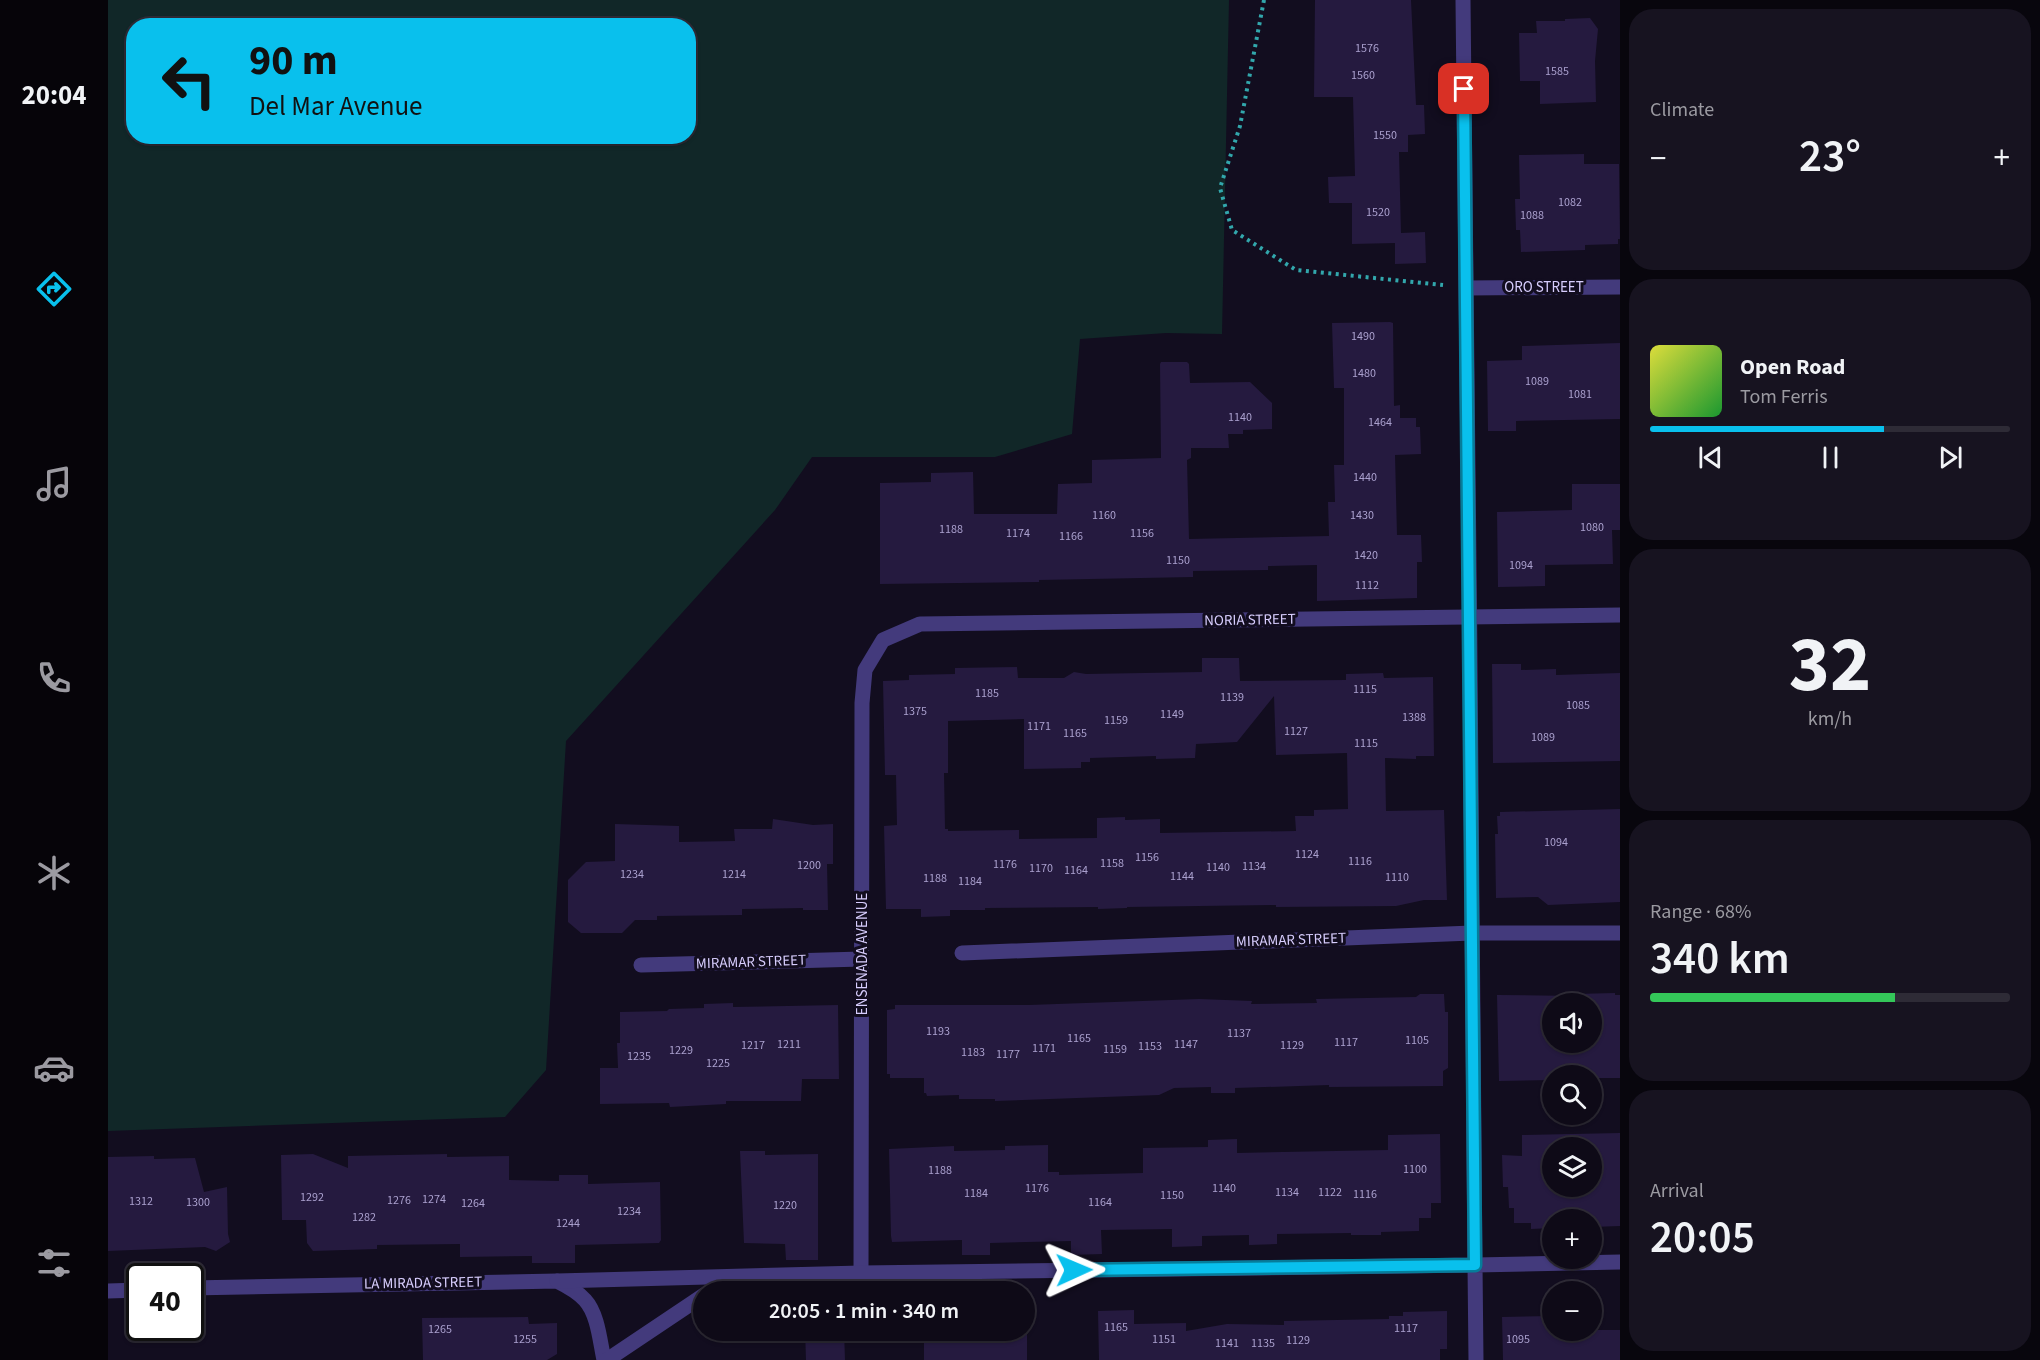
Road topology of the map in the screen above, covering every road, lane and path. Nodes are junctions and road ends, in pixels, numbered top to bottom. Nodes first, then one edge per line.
1 (1264, 0) edge
2 (1463, 0) edge
3 (1620, 287) edge
4 (1467, 288) junction
5 (1620, 615) edge
6 (1468, 617) junction
7 (883, 640) joint
8 (1472, 933) junction
9 (1620, 933) edge
10 (962, 953) dead end
11 (862, 959) junction
12 (641, 965) dead end
13 (1620, 1263) edge
14 (1475, 1265) junction
15 (861, 1273) junction
16 (730, 1278) junction
17 (557, 1281) junction
18 (726, 1281) edge
19 (204, 1288) edge
20 (126, 1290) edge
21 (108, 1291) edge
22 (693, 1302) edge
23 (605, 1360) edge
24 (1476, 1360) edge

1 - 4 path
2 - 4 street
3 - 4 street, ORO STREET
4 - 6 street
5 - 6 street, NORIA STREET
6 - 7 street, NORIA STREET
6 - 8 street
7 - 11 street, ENSENADA AVENUE
8 - 9 street, MIRAMAR STREET
8 - 10 street, MIRAMAR STREET
8 - 14 street
11 - 12 street, MIRAMAR STREET
11 - 15 street, ENSENADA AVENUE
13 - 14 street
14 - 15 street
14 - 24 street
15 - 16 street
16 - 17 street, LA MIRADA STREET
16 - 18 street
17 - 19 street, LA MIRADA STREET
17 - 23 street
20 - 21 street
22 - 23 street

